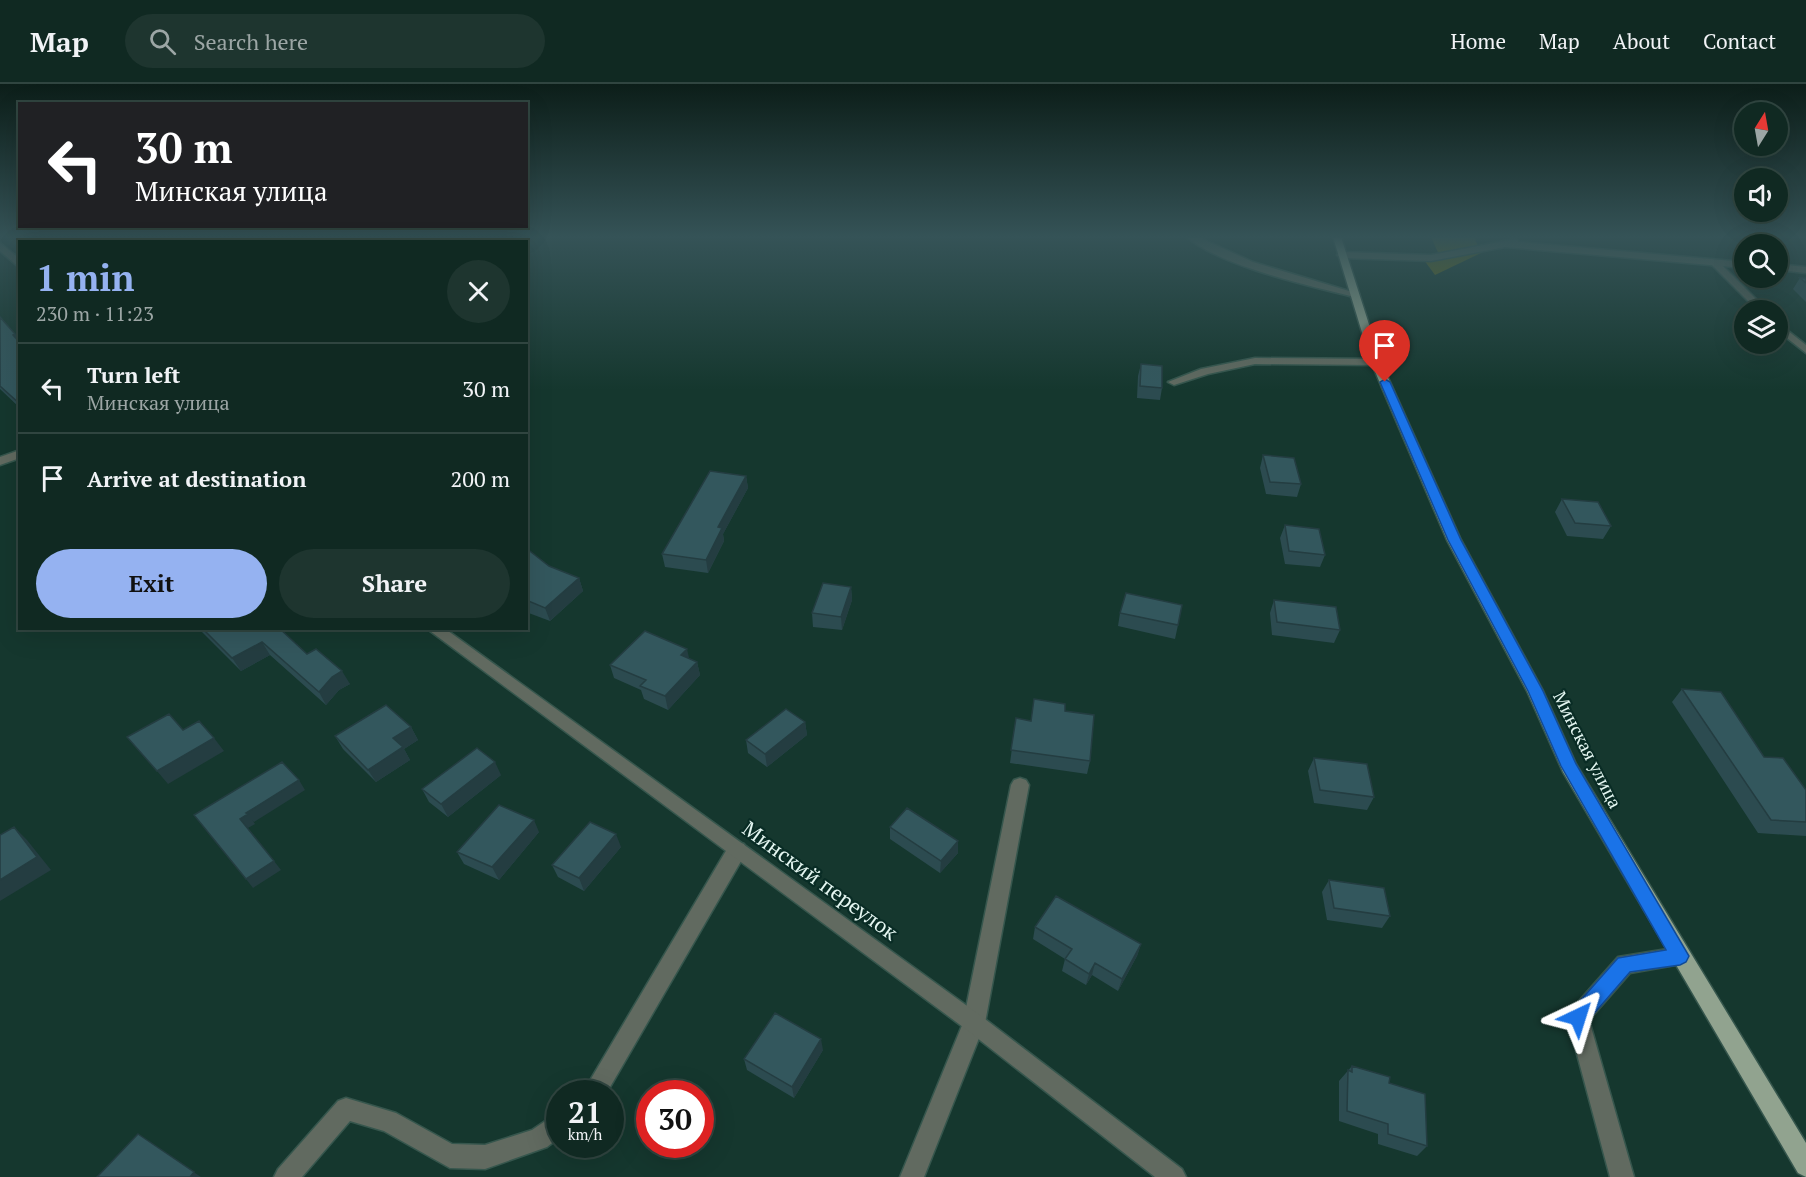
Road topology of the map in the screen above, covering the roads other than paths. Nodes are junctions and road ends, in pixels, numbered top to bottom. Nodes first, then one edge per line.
1 (1330, 288) edge
2 (1352, 288) edge
3 (1740, 288) edge
4 (1354, 294) junction
5 (1752, 300) edge
6 (1788, 335) edge
7 (1806, 350) edge
8 (1376, 362) junction
9 (1174, 382) dead end
10 (18, 455) edge
11 (0, 461) edge
12 (436, 630) edge
13 (1020, 785) dead end
14 (737, 850) junction
15 (1680, 956) junction
16 (974, 1023) junction
17 (601, 1080) edge
18 (546, 1134) edge
19 (1806, 1164) edge
20 (286, 1177) edge
21 (912, 1177) edge
22 (1174, 1177) edge
23 (1622, 1177) edge

1 - 4 street
2 - 4 main road, Минская улица
3 - 5 street
4 - 8 main road, Минская улица
6 - 7 street
8 - 9 street
8 - 15 main road, Минская улица
10 - 11 street
12 - 14 street, Минский переулок
13 - 16 street
14 - 16 street, Минский переулок
14 - 17 street
15 - 19 main road, Минская улица
15 - 23 street
16 - 21 street
16 - 22 street, Минский переулок
18 - 20 street

